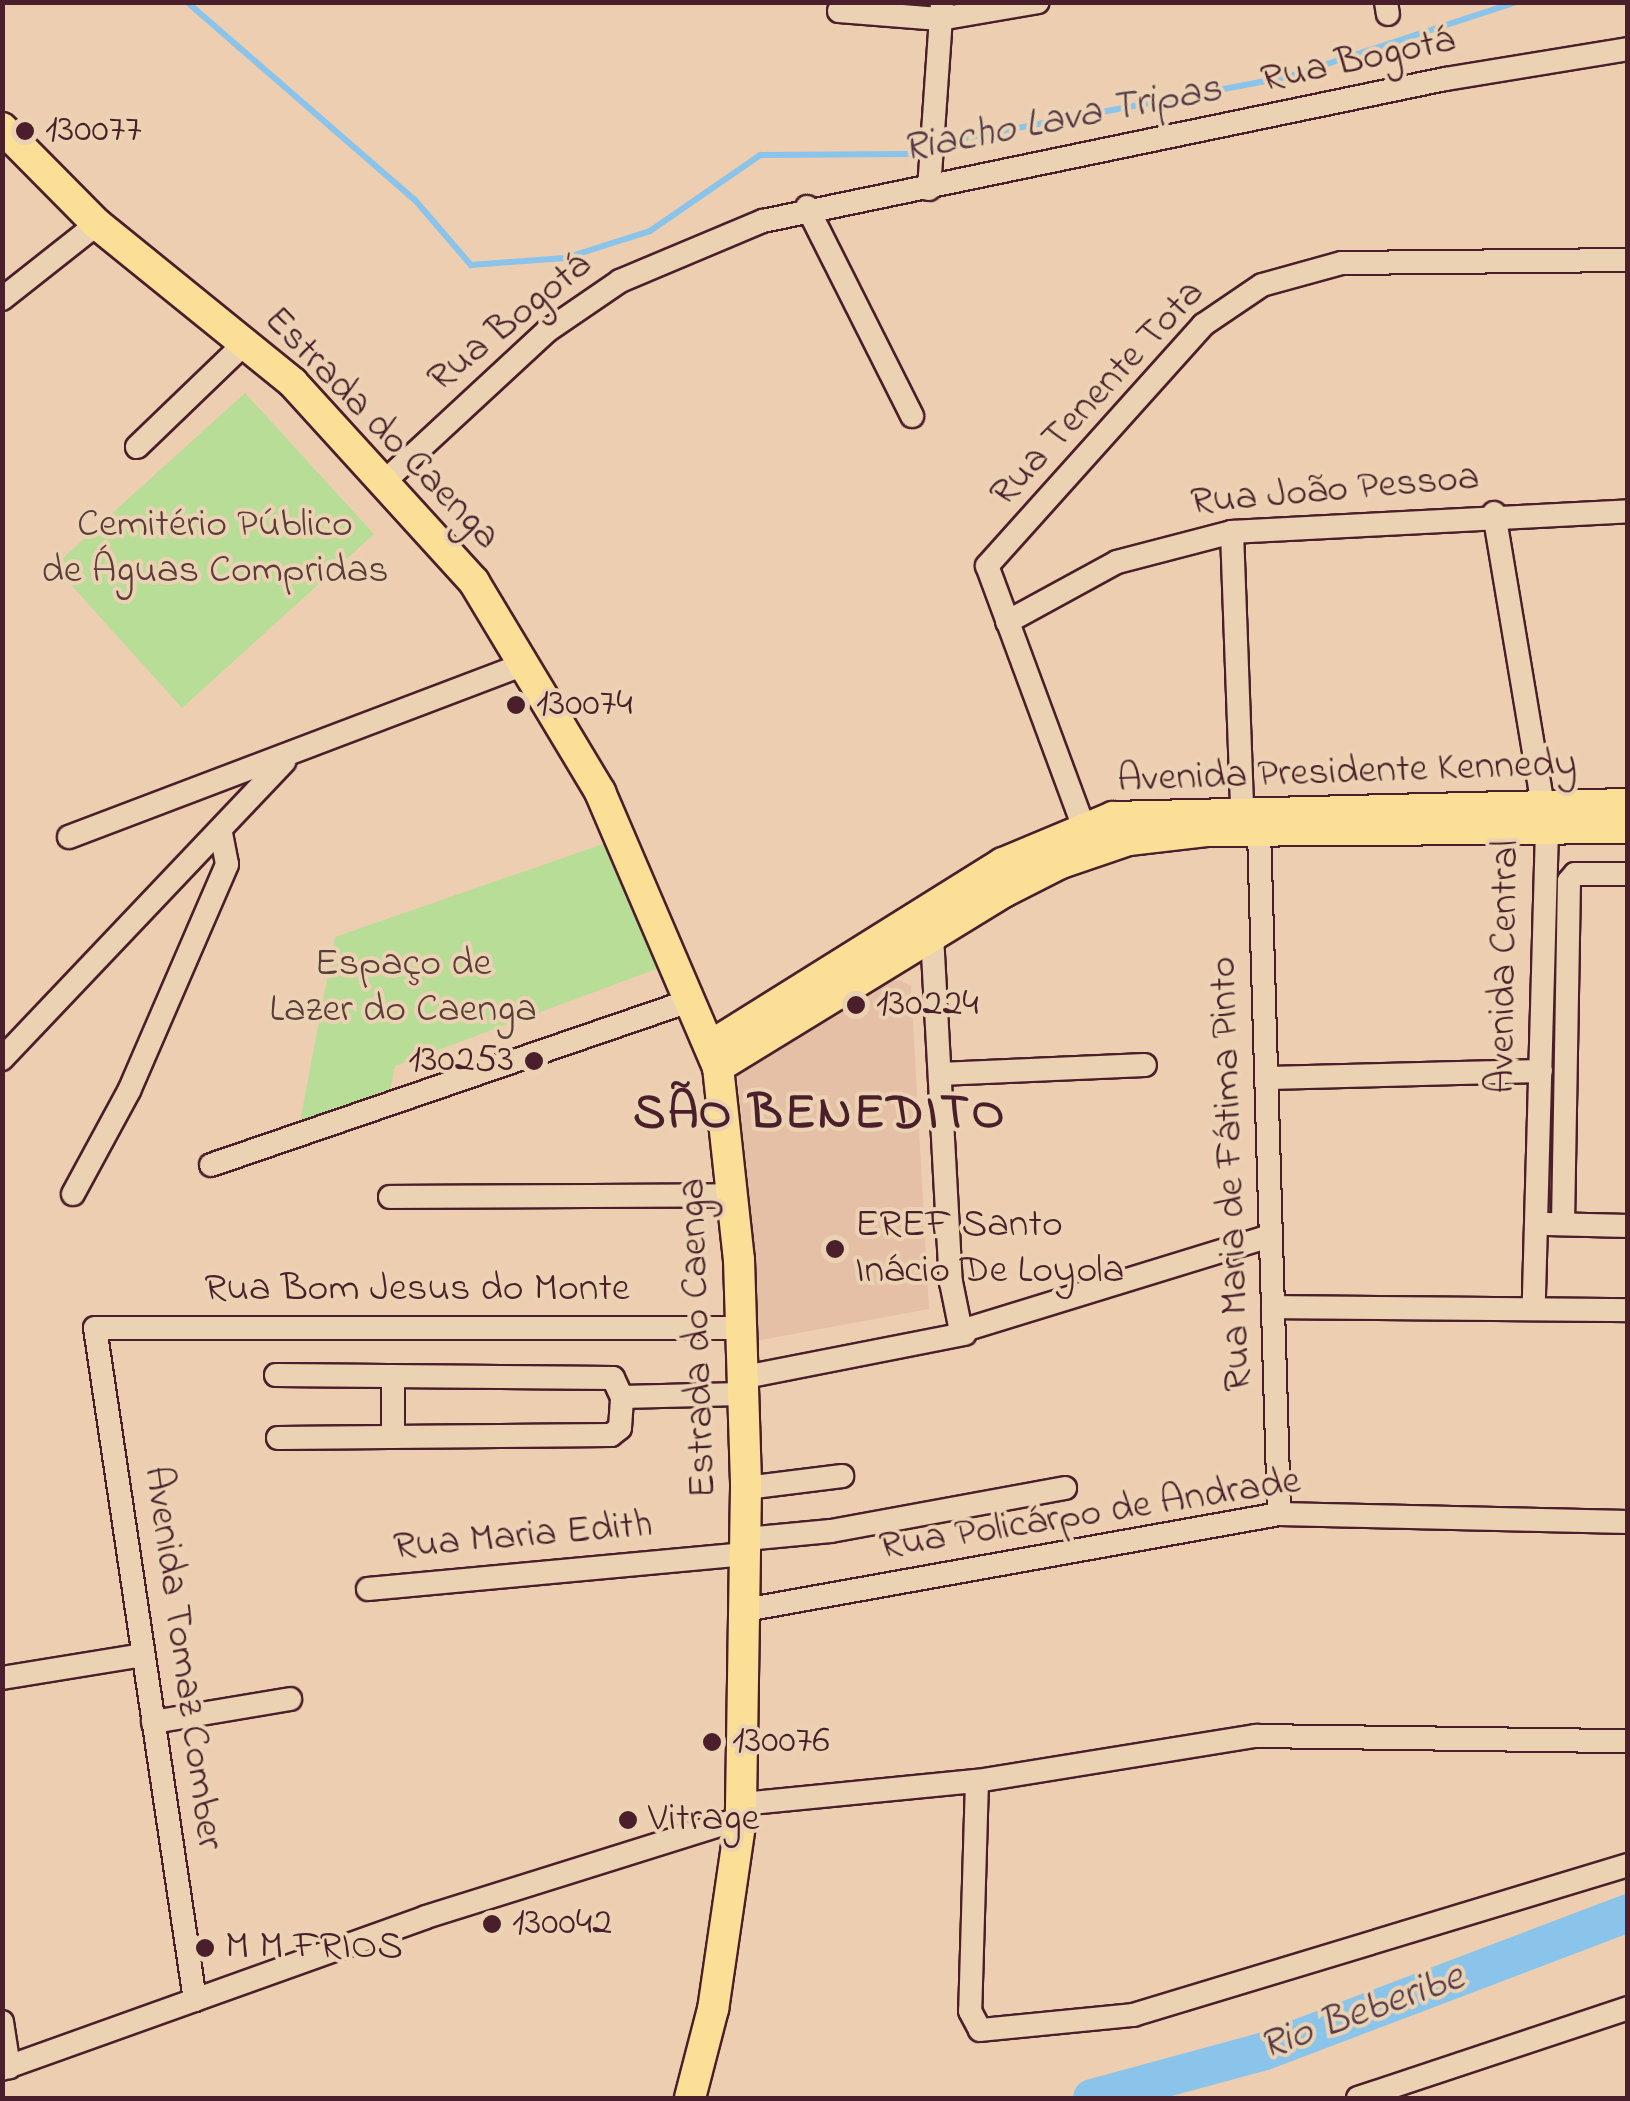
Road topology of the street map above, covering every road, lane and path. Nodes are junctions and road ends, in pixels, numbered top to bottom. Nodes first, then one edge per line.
1 (1038, 2) edge
2 (838, 11) dead end
3 (941, 11) edge
4 (1628, 48) edge
5 (2, 128) edge
6 (928, 189) junction
7 (808, 207) junction
8 (97, 224) junction
9 (1628, 260) edge
10 (2, 299) edge
11 (246, 342) junction
12 (912, 416) dead end
13 (136, 447) dead end
14 (385, 480) junction
15 (1628, 511) edge
16 (1494, 514) junction
17 (1232, 532) junction
18 (1007, 622) junction
19 (526, 663) junction
20 (286, 759) junction
21 (1628, 804) edge
22 (1544, 817) junction
23 (1250, 820) junction
24 (1082, 825) junction
25 (1628, 828) edge
26 (221, 833) junction
27 (69, 836) dead end
28 (1628, 874) edge
29 (932, 935) junction
30 (692, 1000) junction
31 (714, 1057) junction
32 (2, 1059) edge
33 (1145, 1065) dead end
34 (1541, 1070) junction
35 (940, 1074) junction
36 (1269, 1078) junction
37 (211, 1165) dead end
38 (72, 1194) dead end
39 (735, 1195) junction
40 (390, 1196) dead end
41 (1535, 1223) junction
42 (1563, 1224) junction
43 (1628, 1226) edge
44 (1266, 1238) junction
45 (1534, 1306) junction
46 (1274, 1307) junction
47 (1628, 1310) edge
48 (95, 1328) joint
49 (740, 1328) junction
50 (965, 1334) junction
51 (276, 1375) dead end
52 (393, 1376) junction
53 (741, 1386) junction
54 (622, 1397) junction
55 (394, 1437) junction
56 (278, 1438) dead end
57 (842, 1476) dead end
58 (746, 1488) junction
59 (1065, 1488) dead end
60 (1279, 1514) junction
61 (1628, 1522) edge
62 (746, 1546) junction
63 (368, 1589) dead end
64 (745, 1610) junction
65 (142, 1655) junction
66 (2, 1678) edge
67 (290, 1699) dead end
68 (153, 1722) junction
69 (1628, 1741) edge
70 (978, 1781) junction
71 (741, 1811) junction
72 (1628, 1865) edge
73 (195, 2000) junction
74 (1628, 2008) edge
75 (2, 2022) edge
76 (6, 2068) edge
77 (692, 2091) edge
78 (1383, 2095) edge
79 (1358, 2098) edge

1 - 3 street
2 - 3 street
3 - 6 street
4 - 6 street, Rua Bogotá
5 - 8 main road, Estrada do Caenga
6 - 7 street, Rua Bogotá
7 - 12 street
7 - 14 street, Rua Bogotá
8 - 10 street
8 - 11 main road, Estrada do Caenga
9 - 18 street, Rua Tenente Tota
11 - 13 street
11 - 14 main road, Estrada do Caenga
14 - 19 main road, Estrada do Caenga
15 - 16 street, Rua João Pessoa
16 - 17 street, Rua João Pessoa
16 - 22 street, Avenida Central
17 - 18 street, Rua João Pessoa
17 - 23 street, Rua Maria de Fátima Pinto
18 - 24 street
19 - 20 street
19 - 30 main road, Estrada do Caenga
20 - 26 street
20 - 27 street
21 - 22 main road, Avenida Presidente Kennedy
22 - 23 main road, Avenida Presidente Kennedy
22 - 25 main road, Avenida Presidente Kennedy
22 - 34 street, Avenida Central
23 - 24 main road, Avenida Presidente Kennedy
23 - 29 main road, Avenida Presidente Kennedy
23 - 36 street, Rua Maria de Fátima Pinto
24 - 31 main road, Avenida Presidente Kennedy
26 - 32 street
26 - 38 street
28 - 42 street
29 - 31 main road, Avenida Presidente Kennedy
29 - 35 street
30 - 31 main road, Estrada do Caenga
30 - 37 street
31 - 39 main road, Estrada do Caenga
33 - 35 street
34 - 36 street
34 - 41 street, Avenida Central
35 - 50 street
36 - 44 street, Rua Maria de Fátima Pinto
39 - 40 street
39 - 49 main road, Estrada do Caenga
41 - 42 street
41 - 45 street, Avenida Central
42 - 43 street
44 - 46 street, Rua Maria de Fátima Pinto
44 - 50 street
45 - 46 street
45 - 47 street
46 - 60 street, Rua Maria de Fátima Pinto
48 - 49 street, Rua Bom Jesus do Monte
48 - 65 street, Avenida Tomaz Comber
49 - 53 main road, Estrada do Caenga
50 - 53 street
51 - 52 street
52 - 54 street
52 - 55 street
53 - 54 street
53 - 58 main road, Estrada do Caenga
54 - 55 street
55 - 56 street
57 - 58 street
58 - 62 main road, Estrada do Caenga
59 - 62 street, Rua Maria Edith
60 - 61 street, Rua Policárpo de Andrade
60 - 64 street, Rua Policárpo de Andrade
62 - 63 street, Rua Maria Edith
62 - 64 main road, Estrada do Caenga
64 - 71 main road, Estrada do Caenga
65 - 66 street
65 - 68 street, Avenida Tomaz Comber
67 - 68 street
68 - 73 street, Avenida Tomaz Comber
69 - 70 street
70 - 71 street
70 - 72 street
71 - 73 street
71 - 77 main road, Estrada do Caenga
73 - 76 street
74 - 78 street
75 - 76 street
78 - 79 street

